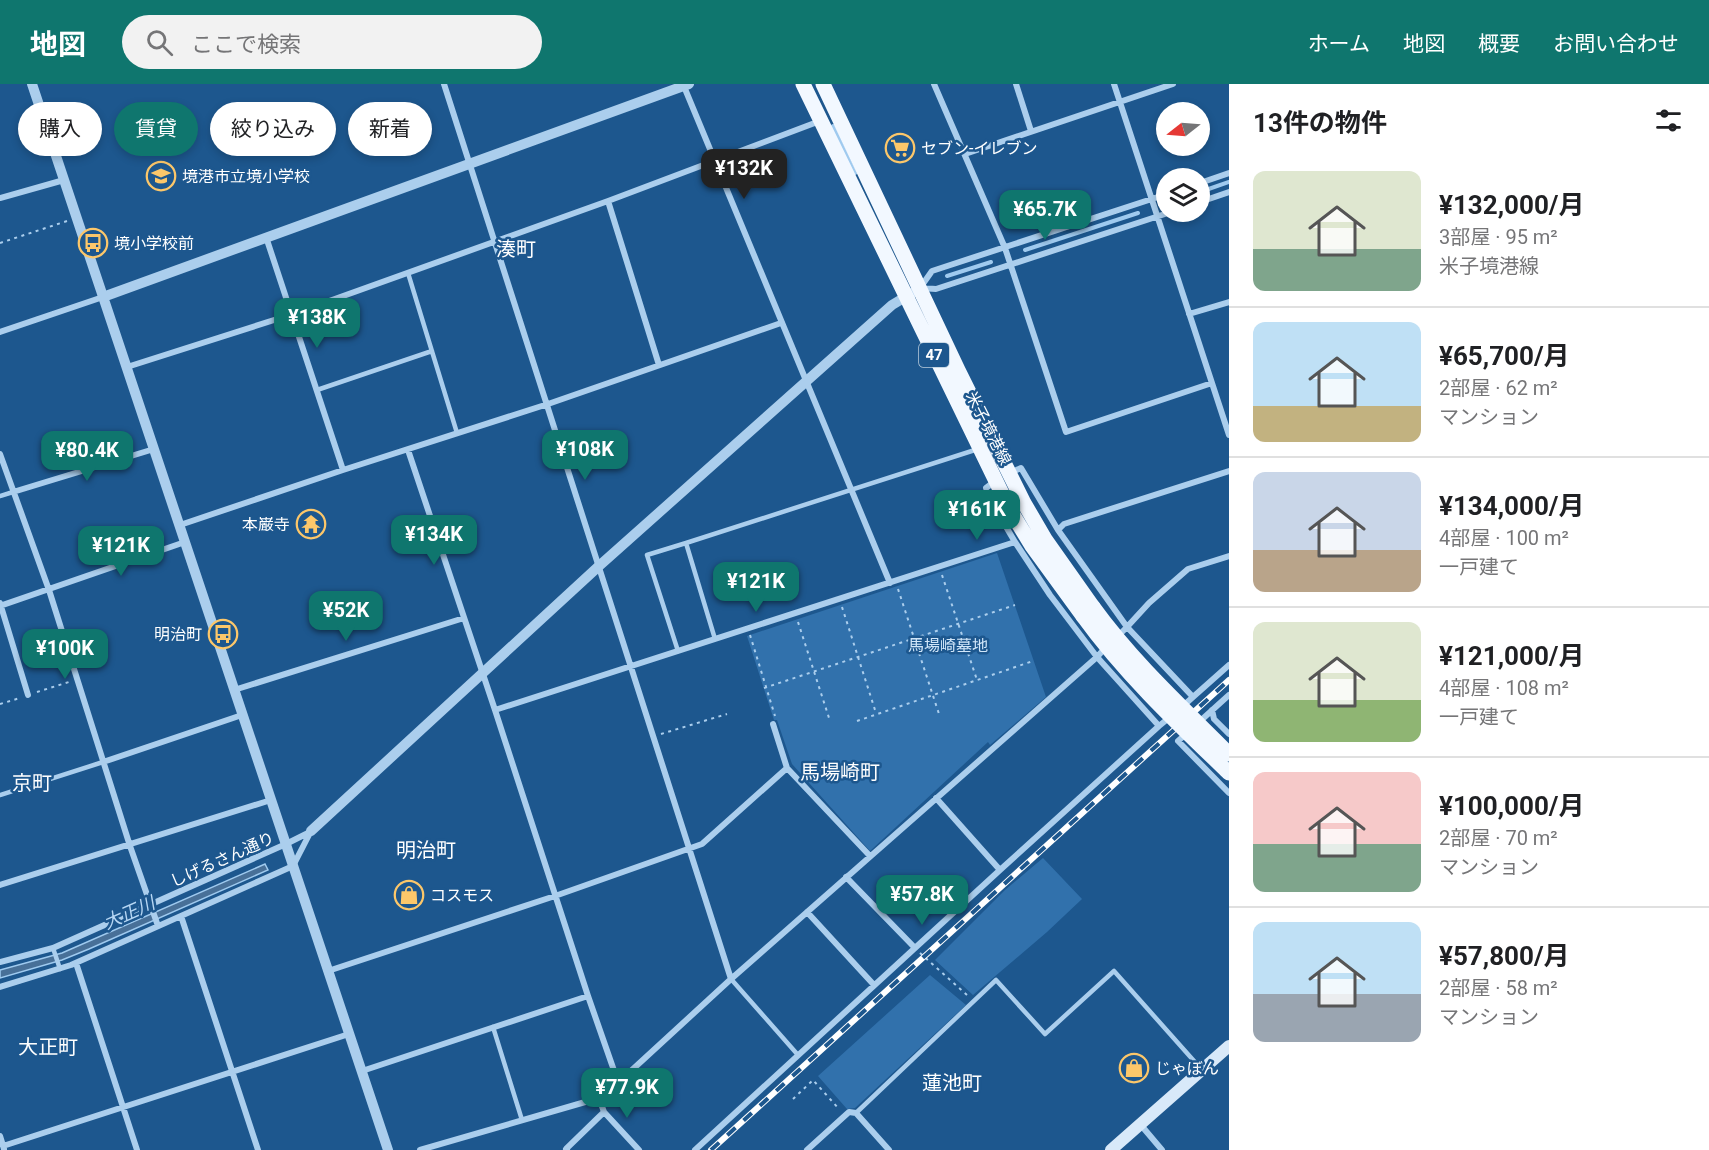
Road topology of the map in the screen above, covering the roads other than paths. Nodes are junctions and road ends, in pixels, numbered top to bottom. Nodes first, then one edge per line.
1 (32, 84) edge
2 (444, 84) edge
3 (803, 84) edge
4 (823, 84) edge
5 (934, 84) edge
6 (1016, 84) edge
7 (1114, 84) edge
8 (1173, 84) edge
9 (685, 85) edge
10 (1120, 101) junction
11 (821, 121) junction
12 (1031, 131) junction
13 (965, 154) junction
14 (715, 161) junction
15 (470, 164) junction
16 (1229, 173) edge
17 (64, 180) junction
18 (1210, 180) edge
19 (1229, 192) edge
20 (0, 198) edge
21 (1156, 198) edge
22 (1153, 199) junction
23 (1210, 199) edge
24 (608, 201) junction
25 (1156, 208) edge
26 (1156, 217) edge
27 (1161, 222) edge
28 (266, 237) junction
29 (495, 241) junction
30 (1005, 248) junction
31 (1011, 265) junction
32 (408, 273) junction
33 (920, 288) junction
34 (906, 296) junction
35 (103, 297) junction
36 (1229, 302) edge
37 (293, 314) junction
38 (1189, 314) junction
39 (781, 323) junction
40 (0, 332) edge
41 (432, 351) junction
42 (659, 365) junction
43 (127, 367) junction
44 (806, 383) junction
45 (1212, 383) junction
46 (317, 390) junction
47 (548, 404) junction
48 (457, 433) junction
49 (1229, 435) edge
50 (979, 448) junction
51 (154, 449) junction
52 (408, 450) junction
53 (0, 454) edge
54 (343, 470) junction
55 (1229, 471) edge
56 (1003, 477) junction
57 (850, 489) junction
58 (13, 492) junction
59 (0, 496) edge
60 (180, 525) junction
61 (1058, 530) junction
62 (185, 542) junction
63 (1015, 542) junction
64 (686, 543) junction
65 (1229, 556) edge
66 (599, 566) junction
67 (892, 582) junction
68 (49, 590) junction
69 (0, 605) edge
70 (1088, 612) junction
71 (465, 618) junction
72 (1127, 627) junction
73 (715, 639) junction
74 (678, 651) junction
75 (1097, 657) junction
76 (1229, 665) edge
77 (631, 666) junction
78 (483, 674) junction
79 (234, 690) junction
80 (28, 695) road end
81 (1229, 696) edge
82 (1193, 698) junction
83 (495, 710) junction
84 (1212, 710) junction
85 (242, 715) junction
86 (773, 724) road end
87 (1159, 726) junction
88 (1229, 734) edge
89 (1229, 754) edge
90 (103, 762) junction
91 (787, 768) junction
92 (1229, 773) edge
93 (1229, 793) edge
94 (0, 795) edge
95 (936, 798) junction
96 (271, 800) junction
97 (311, 831) junction
98 (286, 844) junction
99 (130, 846) junction
100 (690, 848) junction
101 (870, 856) junction
102 (293, 866) junction
103 (1000, 870) junction
104 (846, 877) junction
105 (0, 885) edge
106 (555, 896) junction
107 (150, 906) junction
108 (807, 912) junction
109 (181, 916) junction
110 (158, 926) junction
111 (53, 948) junction
112 (915, 948) junction
113 (0, 962) edge
114 (76, 963) junction
115 (60, 969) junction
116 (328, 971) junction
117 (731, 979) junction
118 (874, 985) junction
119 (0, 987) edge
120 (588, 996) junction
121 (493, 1027) junction
122 (349, 1034) junction
123 (1229, 1046) edge
124 (798, 1055) junction
125 (1202, 1070) junction
126 (362, 1071) junction
127 (232, 1072) junction
128 (618, 1082) junction
129 (599, 1098) junction
130 (124, 1108) junction
131 (604, 1112) junction
132 (856, 1113) junction
133 (522, 1120) junction
134 (1140, 1124) junction
135 (0, 1136) edge
136 (4, 1148) edge
137 (137, 1150) edge
138 (258, 1150) edge
139 (388, 1150) edge
140 (420, 1150) edge
141 (567, 1150) edge
142 (639, 1150) edge
143 (694, 1150) edge
144 (807, 1150) edge
145 (889, 1150) edge
146 (1111, 1150) edge
147 (1162, 1150) edge

1 - 17 street
2 - 15 street
3 - 11 main road, 米子境港線 / 47
4 - 33 main road, 米子境港線 / 47
5 - 13 street
6 - 12 street
7 - 10 street
8 - 10 street
9 - 14 street
9 - 15 street
10 - 12 street
10 - 22 street
11 - 14 street
11 - 34 main road, 米子境港線 / 47
12 - 13 street
13 - 30 street
14 - 24 street
14 - 39 street
15 - 28 street
15 - 29 street
16 - 18 street
17 - 20 street
17 - 35 street
19 - 23 street
21 - 22 street
22 - 25 street
22 - 30 street
24 - 29 street
24 - 42 street
26 - 31 street
27 - 38 street
28 - 35 street
28 - 37 street
29 - 32 street
29 - 47 street
30 - 31 street
30 - 33 street
31 - 33 street
31 - 45 street
32 - 37 street
32 - 41 lane
33 - 34 street
33 - 56 main road, 米子境港線 / 47
34 - 44 street
34 - 50 main road, 米子境港線 / 47
35 - 40 street
35 - 43 street
36 - 38 street
37 - 43 street
37 - 46 street
38 - 45 street
39 - 42 street
39 - 44 street
41 - 46 lane
41 - 48 lane
42 - 47 street
43 - 51 street
44 - 57 street
44 - 66 street
45 - 49 street
46 - 54 street
47 - 48 street
47 - 66 street
48 - 52 street
50 - 56 main road, 米子境港線 / 47
50 - 57 lane
51 - 58 street
51 - 60 street
52 - 54 street
52 - 71 street
53 - 58 street
54 - 60 street
55 - 61 street
56 - 61 street
56 - 63 street
56 - 70 main road, 米子境港線 / 47
57 - 64 lane
57 - 67 street
58 - 59 lane
58 - 68 street
60 - 62 street
61 - 72 street
62 - 68 street
62 - 79 street
63 - 67 street
63 - 75 street
64 - 73 lane
64 - 74 lane
65 - 72 street
66 - 77 street
66 - 78 street
67 - 73 street
68 - 69 street
68 - 90 street
69 - 80 street
70 - 89 main road, 米子境港線 / 47, bridge
70 - 92 main road, 米子境港線 / 47, bridge
71 - 78 street
71 - 79 street
72 - 75 street
72 - 82 street
73 - 74 street
74 - 77 street
75 - 87 street
75 - 95 street
76 - 82 street
77 - 83 street
77 - 100 street
78 - 83 street
78 - 97 street
79 - 85 street
81 - 84 street
82 - 87 street
83 - 106 street
84 - 88 street
84 - 93 street
85 - 90 street
85 - 96 street
86 - 91 street
87 - 103 street
90 - 94 lane
90 - 99 street
91 - 100 street
91 - 101 street
95 - 101 street
95 - 103 street
96 - 98 street
96 - 99 street
97 - 98 street, しげるさん通り
97 - 102 street
98 - 102 street
98 - 107 street, しげるさん通り
99 - 105 street
99 - 107 street
100 - 106 street
100 - 117 street
101 - 104 street
102 - 109 street
102 - 116 street
103 - 112 street
104 - 108 street
104 - 112 street
106 - 116 street
106 - 120 street
107 - 110 street
107 - 111 street, しげるさん通り
108 - 117 street
108 - 118 street
109 - 110 street
109 - 127 street
110 - 114 street
111 - 113 street, しげるさん通り
111 - 115 lane
112 - 118 street
114 - 115 street
114 - 130 street
115 - 119 street
116 - 122 street
117 - 124 lane
117 - 128 street
118 - 124 street
120 - 121 street
120 - 128 street
121 - 126 street
121 - 133 lane
122 - 126 street
122 - 127 street
123 - 125 main road
124 - 143 street
125 - 132 lane
125 - 134 main road
126 - 139 street
127 - 130 street
127 - 138 street
128 - 129 street
129 - 131 street
129 - 133 street
130 - 136 street
130 - 137 street
131 - 141 street
131 - 142 street
132 - 144 street
132 - 145 street
133 - 140 street
134 - 146 main road
134 - 147 street
135 - 136 street

